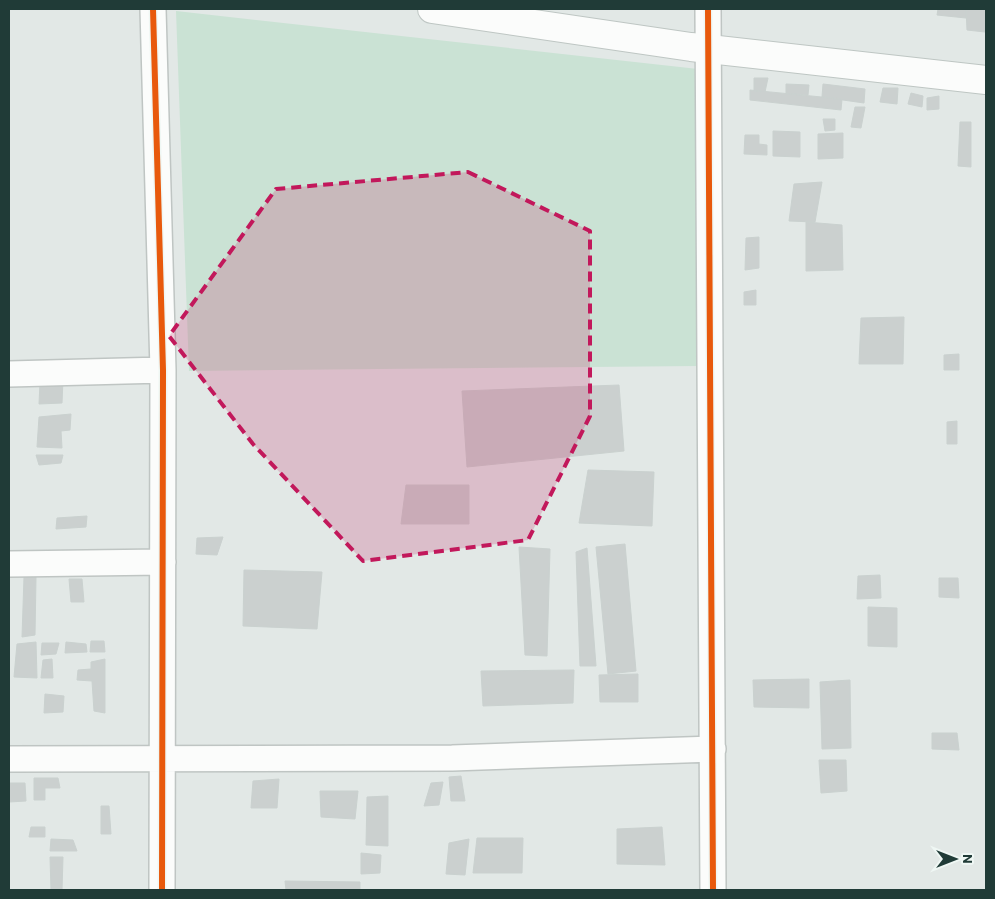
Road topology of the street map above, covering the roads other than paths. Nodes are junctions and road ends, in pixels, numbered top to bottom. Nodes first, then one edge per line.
1 (153, 9) edge
2 (433, 9) edge
3 (708, 9) edge
4 (709, 49) junction
5 (986, 80) edge
6 (163, 370) junction
7 (9, 374) edge
8 (163, 562) junction
9 (9, 564) edge
10 (713, 749) junction
11 (163, 758) junction
12 (9, 759) edge
13 (162, 890) edge
14 (714, 890) edge

1 - 6 street
2 - 4 main road
3 - 4 street
4 - 5 main road
4 - 10 street
6 - 7 street
6 - 8 street
8 - 9 street
8 - 11 street
10 - 11 street
10 - 14 street
11 - 12 street
11 - 13 street

